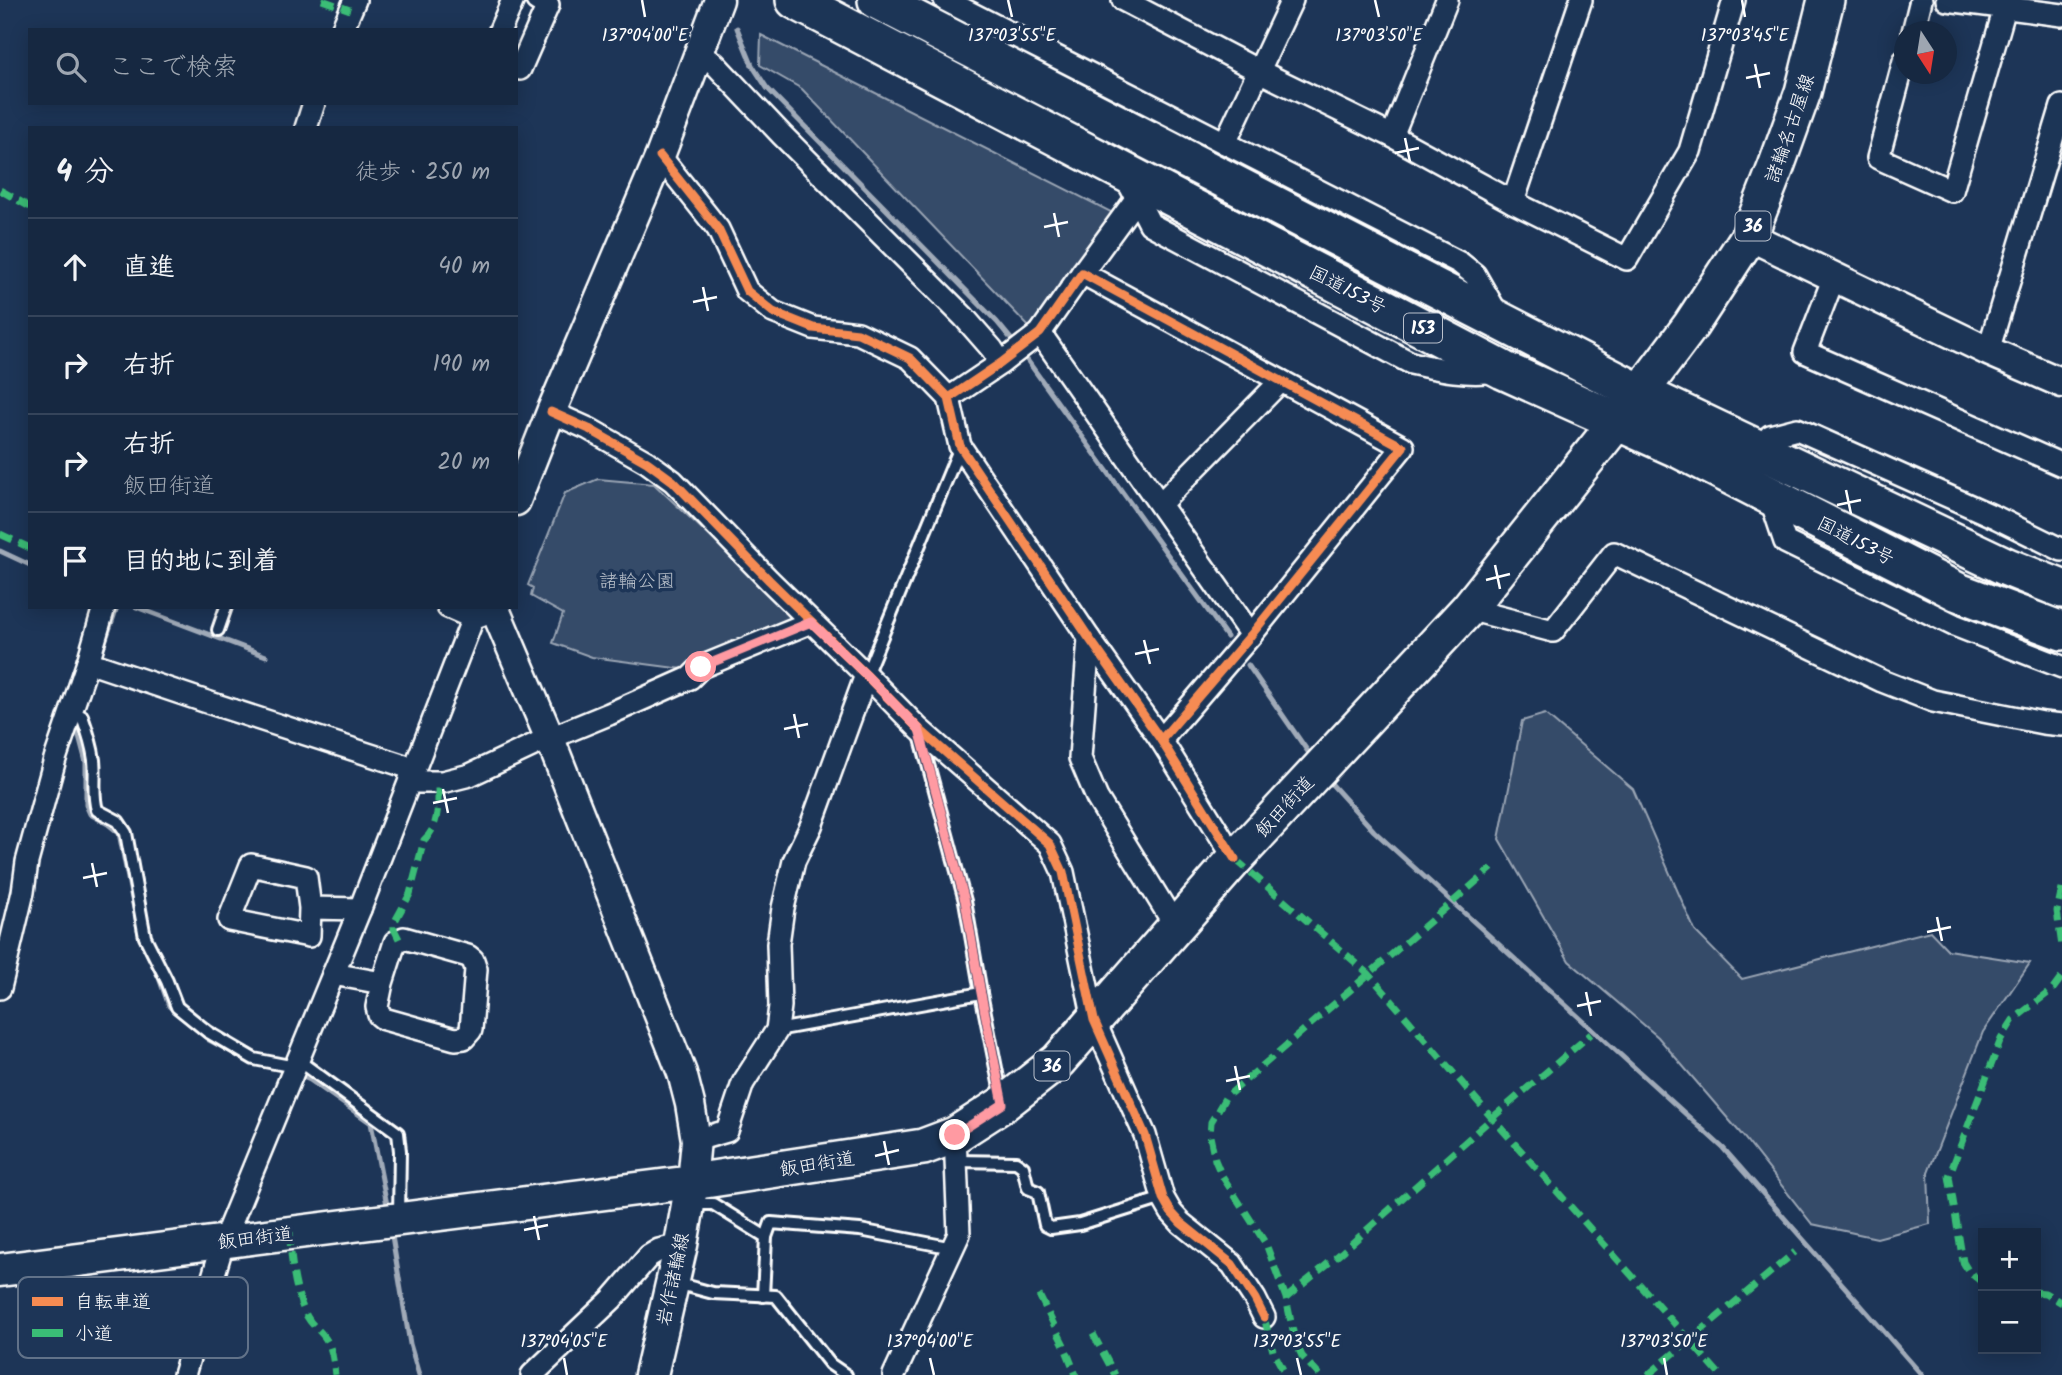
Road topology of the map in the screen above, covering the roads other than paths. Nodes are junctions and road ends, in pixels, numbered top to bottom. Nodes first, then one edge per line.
1 (355, 0) edge
2 (513, 0) edge
3 (537, 0) edge
4 (719, 0) edge
5 (795, 0) edge
6 (877, 0) edge
7 (945, 0) edge
8 (1292, 0) edge
9 (1447, 0) edge
10 (1581, 0) edge
11 (1734, 0) edge
12 (1826, 0) edge
13 (1921, 0) edge
14 (1947, 0) edge
15 (1137, 3) edge
16 (2005, 8) junction
17 (2062, 15) edge
18 (1916, 21) edge
19 (343, 28) edge
20 (501, 28) edge
21 (698, 53) junction
22 (518, 68) edge
23 (1259, 71) junction
24 (1899, 84) edge
25 (313, 105) edge
26 (2062, 106) edge
27 (307, 126) edge
28 (1392, 136) junction
29 (1225, 143) junction
30 (660, 156) junction
31 (1130, 186) junction
32 (1513, 202) junction
33 (1749, 236) junction
34 (1082, 273) junction
35 (1834, 277) junction
36 (1501, 322) junction
37 (1035, 337) junction
38 (1988, 351) junction
39 (1005, 360) junction
40 (1281, 381) junction
41 (2062, 383) edge
42 (1640, 393) junction
43 (949, 398) junction
44 (551, 412) junction
45 (1616, 421) junction
46 (960, 446) junction
47 (1760, 451) junction
48 (2062, 465) edge
49 (518, 496) edge
50 (1770, 497) junction
51 (1160, 504) junction
52 (2062, 550) edge
53 (2062, 589) edge
54 (103, 609) edge
55 (225, 609) edge
56 (464, 609) edge
57 (1468, 609) junction
58 (487, 612) edge
59 (811, 622) junction
60 (218, 630) dead end
61 (2062, 631) edge
62 (1251, 635) junction
63 (1089, 638) junction
64 (88, 662) junction
65 (2062, 667) edge
66 (866, 675) junction
67 (71, 712) junction
68 (2062, 725) edge
69 (919, 729) junction
70 (550, 739) junction
71 (1161, 740) junction
72 (412, 774) junction
73 (1235, 859) junction
74 (310, 908) dead end
75 (360, 909) junction
76 (1176, 927) junction
77 (333, 974) junction
78 (382, 983) junction
79 (0, 988) edge
80 (981, 993) junction
81 (1094, 1020) junction
82 (777, 1030) junction
83 (297, 1063) junction
84 (1003, 1104) junction
85 (696, 1140) junction
86 (955, 1148) junction
87 (690, 1193) junction
88 (1164, 1198) junction
89 (399, 1219) junction
90 (766, 1237) junction
91 (223, 1240) junction
92 (681, 1245) junction
93 (953, 1248) junction
94 (0, 1270) edge
95 (212, 1277) edge
96 (672, 1282) junction
97 (763, 1296) junction
98 (1264, 1317) dead end
99 (189, 1358) edge
100 (184, 1375) edge
101 (533, 1375) edge
102 (651, 1375) edge
103 (846, 1375) edge
104 (894, 1375) edge

1 - 19 street
2 - 20 street
3 - 22 street
4 - 21 street
5 - 31 highway, 国道153号 / 153
6 - 36 highway, 国道153号 / 153
7 - 29 street
8 - 23 street
9 - 28 street
10 - 32 street
11 - 32 street
12 - 33 main road, 諸輪名古屋線 / 36
13 - 18 street
14 - 16 street
15 - 23 street
16 - 17 street
16 - 24 street
21 - 30 street
21 - 39 street
23 - 28 street
23 - 29 street
25 - 27 street
26 - 38 street
28 - 32 street
29 - 36 street
30 - 43 street
30 - 44 street
31 - 34 street
31 - 45 highway, 国道153号 / 153
33 - 35 street
33 - 42 main road, 諸輪名古屋線 / 36
34 - 37 street
34 - 40 street
35 - 38 street
35 - 48 street
36 - 42 highway, 国道153号 / 153
37 - 39 street
37 - 51 street
38 - 41 street
39 - 43 street
40 - 51 street
40 - 62 street
42 - 45 main road, 諸輪名古屋線 / 36
42 - 47 highway, 国道153号 / 153
43 - 46 street
44 - 49 street
44 - 59 street
45 - 50 highway, 国道153号 / 153
45 - 57 main road, 飯田街道 / 36
46 - 63 street
46 - 66 lane
47 - 52 street
47 - 53 highway, 国道153号 / 153
50 - 61 highway, 国道153号 / 153
50 - 65 street
51 - 62 street
54 - 64 street
55 - 60 lane
56 - 58 street
57 - 68 street
57 - 73 main road, 飯田街道 / 36
58 - 70 street
58 - 72 street
59 - 66 street
59 - 70 street
62 - 71 street
63 - 71 street
63 - 76 street
64 - 67 street
64 - 72 street
66 - 69 street
66 - 82 street
67 - 79 street
67 - 83 lane
69 - 80 lane
69 - 81 street
70 - 72 street
70 - 85 street
71 - 73 street
72 - 75 street
73 - 76 main road, 飯田街道 / 36
74 - 75 street
75 - 77 street
76 - 81 main road, 飯田街道 / 36
77 - 78 street
77 - 83 street
78 - 78 street
80 - 82 lane
80 - 84 lane
81 - 84 main road, 飯田街道 / 36
81 - 88 street
82 - 85 street
83 - 89 lane
83 - 91 street
84 - 86 main road, 飯田街道 / 36
85 - 87 street
86 - 87 main road, 飯田街道 / 36
86 - 88 lane
86 - 93 street
87 - 89 main road, 飯田街道
87 - 90 lane
87 - 92 main road, 岩作諸輪線
88 - 98 street
89 - 91 main road, 飯田街道
90 - 93 lane
90 - 97 lane
91 - 94 main road, 飯田街道
91 - 95 street
92 - 96 main road, 岩作諸輪線
92 - 101 street
93 - 104 street
96 - 97 lane
96 - 102 main road, 岩作諸輪線
97 - 103 lane
99 - 100 street

